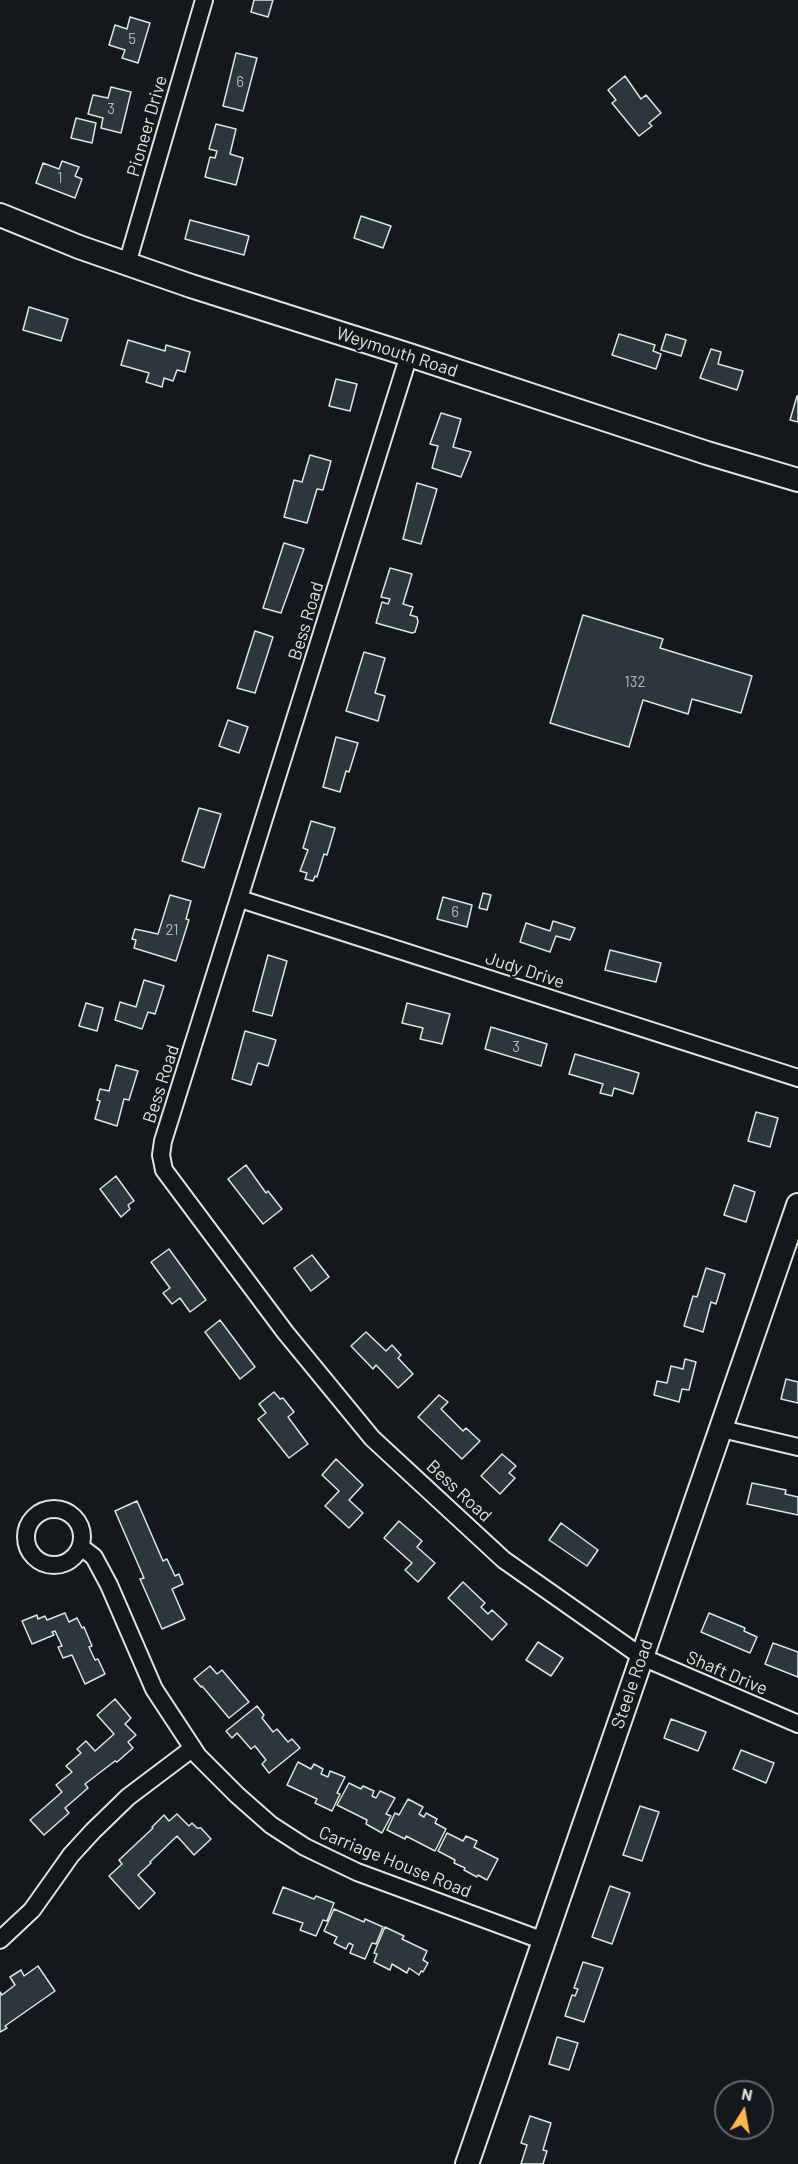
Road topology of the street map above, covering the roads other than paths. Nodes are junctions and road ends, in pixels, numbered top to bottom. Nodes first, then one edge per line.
1 (204, 0) edge
2 (0, 215) edge
3 (127, 264) junction
4 (409, 355) junction
5 (798, 480) edge
6 (240, 899) junction
7 (798, 1078) edge
8 (798, 1205) edge
9 (722, 1429) junction
10 (798, 1447) edge
11 (81, 1547) dead end
12 (642, 1657) junction
13 (798, 1724) edge
14 (193, 1748) junction
15 (0, 1940) edge
16 (544, 1941) junction
17 (467, 2164) edge

1 - 3 street, Pioneer Drive
2 - 3 street, Weymouth Road
3 - 4 street, Weymouth Road
4 - 5 street, Weymouth Road
4 - 6 street, Bess Road
6 - 7 street, Judy Drive
6 - 12 street, Bess Road
8 - 9 street, Steele Road
9 - 10 street
9 - 12 street, Steele Road
11 - 14 street, Carriage House Road
12 - 13 street, Shaft Drive
12 - 16 street, Steele Road
14 - 15 street
14 - 16 street, Carriage House Road
16 - 17 street, Steele Road

